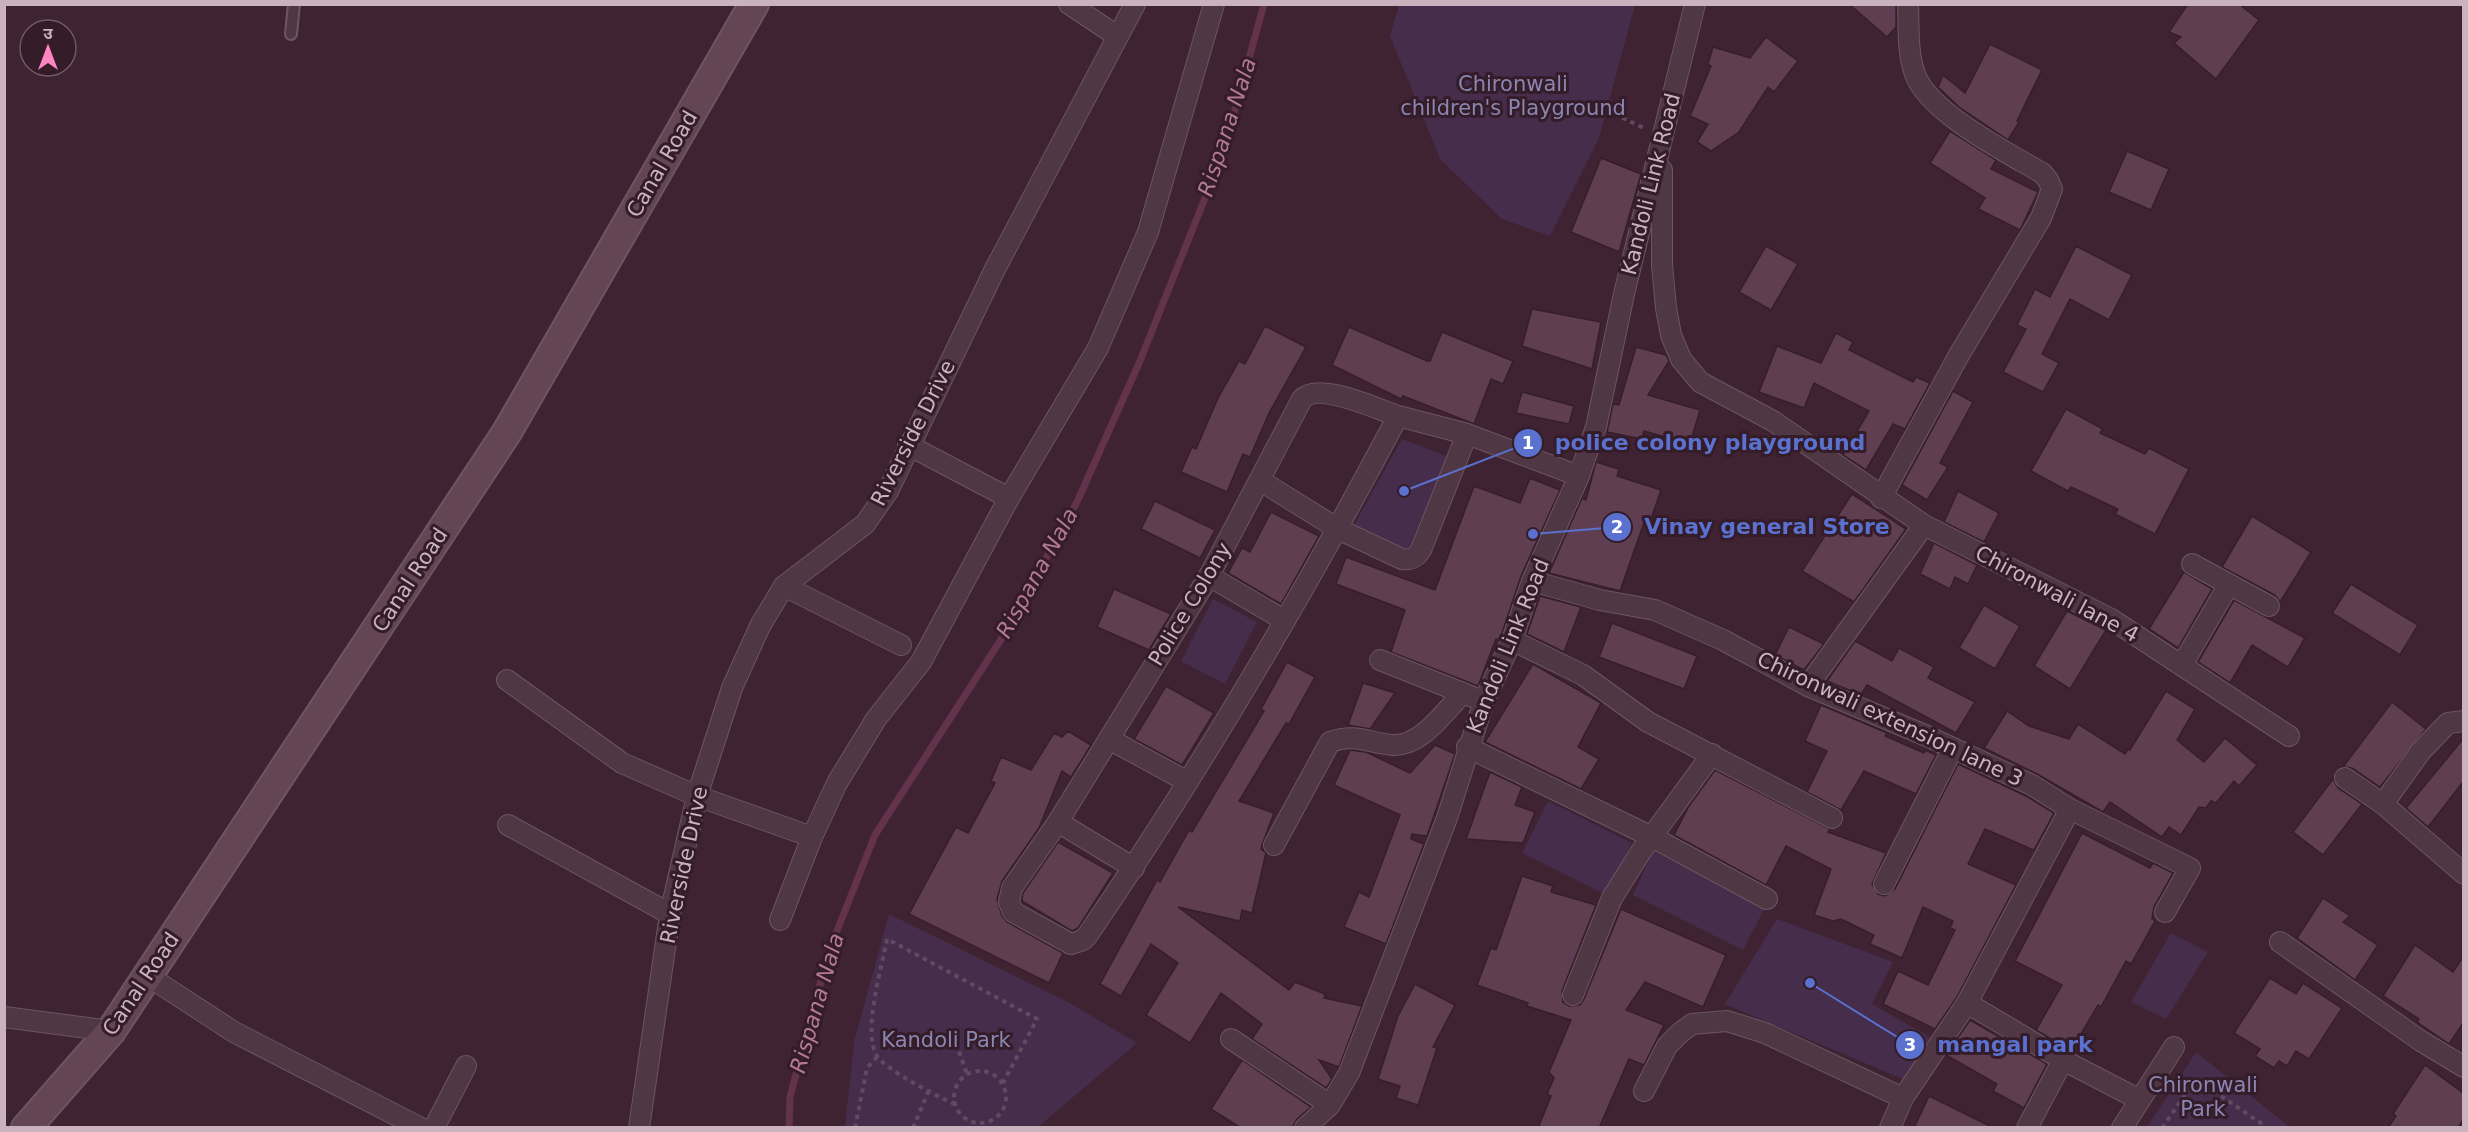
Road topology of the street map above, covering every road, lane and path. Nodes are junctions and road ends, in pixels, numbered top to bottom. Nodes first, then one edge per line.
1 (294, 4) edge
2 (754, 4) edge
3 (1069, 4) edge
4 (1135, 4) edge
5 (1214, 4) edge
6 (1695, 4) edge
7 (1908, 4) edge
8 (291, 34) dead end
9 (1117, 36) junction
10 (1606, 110) dead end
11 (1662, 137) junction
12 (1398, 416) junction
13 (1467, 434) junction
14 (908, 445) junction
15 (1579, 476) junction
16 (1261, 481) junction
17 (1009, 498) junction
18 (1881, 498) junction
19 (1924, 525) junction
20 (1338, 529) junction
21 (2192, 564) dead end
22 (1209, 576) junction
23 (1532, 581) junction
24 (784, 586) junction
25 (2228, 586) junction
26 (2269, 606) dead end
27 (1284, 620) junction
28 (1512, 640) junction
29 (901, 645) dead end
30 (1380, 660) dead end
31 (2182, 665) junction
32 (507, 680) dead end
33 (1808, 686) junction
34 (1463, 693) junction
35 (1484, 701) junction
36 (2463, 721) edge
37 (2289, 736) dead end
38 (1109, 739) junction
39 (1467, 747) junction
40 (1953, 748) junction
41 (1712, 754) junction
42 (2345, 778) dead end
43 (1188, 782) junction
44 (697, 796) junction
45 (2383, 804) junction
46 (2070, 809) junction
47 (1832, 818) dead end
48 (1058, 822) junction
49 (508, 825) dead end
50 (812, 837) junction
51 (1652, 837) junction
52 (1274, 845) dead end
53 (1134, 868) junction
54 (2463, 874) edge
55 (1884, 884) dead end
56 (1767, 899) dead end
57 (2165, 912) dead end
58 (670, 914) junction
59 (780, 920) dead end
60 (2280, 942) dead end
61 (148, 976) junction
62 (1573, 995) dead end
63 (1967, 1003) junction
64 (4, 1017) edge
65 (111, 1031) junction
66 (1231, 1039) dead end
67 (956, 1043) dead end
68 (2174, 1047) dead end
69 (878, 1057) junction
70 (2063, 1059) junction
71 (466, 1066) dead end
72 (2463, 1067) edge
73 (967, 1074) junction
74 (1003, 1083) junction
75 (1644, 1091) dead end
76 (928, 1092) junction
77 (1903, 1098) junction
78 (2140, 1100) junction
79 (955, 1104) junction
80 (1330, 1105) junction
81 (981, 1125) edge
82 (26, 1128) edge
83 (421, 1128) edge
84 (434, 1128) edge
85 (639, 1128) edge
86 (855, 1128) edge
87 (913, 1128) edge
88 (1305, 1128) edge
89 (1890, 1128) edge
90 (2027, 1128) edge
91 (2122, 1128) edge
92 (2162, 1128) edge
93 (2264, 1128) edge

1 - 8 lane
2 - 61 street, Canal Road
3 - 9 street
4 - 9 street, Riverside Drive
5 - 17 street
6 - 11 street, Kandoli Link Road
7 - 18 street
9 - 14 street, Riverside Drive
10 - 11 path
11 - 15 street, Kandoli Link Road
11 - 18 street, Chironwali lane 4
12 - 13 street
12 - 16 street, Police Colony
12 - 20 street
13 - 15 street
13 - 20 street
14 - 17 street
14 - 24 street, Riverside Drive
15 - 23 street, Kandoli Link Road
16 - 20 street
16 - 22 street, Police Colony
17 - 50 street
18 - 19 street, Chironwali lane 4
19 - 31 street, Chironwali lane 4
19 - 33 street
20 - 27 street
21 - 25 street
22 - 27 street
22 - 38 street, Police Colony
23 - 28 street, Kandoli Link Road
23 - 33 street, Chironwali extension lane 3
24 - 29 street
24 - 44 street, Riverside Drive
25 - 26 street
25 - 31 street
27 - 43 street
28 - 35 street, Kandoli Link Road
28 - 41 street
30 - 34 street
31 - 37 street, Chironwali lane 4
32 - 44 street
33 - 40 street, Chironwali extension lane 3
34 - 35 street
34 - 52 street
35 - 39 street, Kandoli Link Road
36 - 45 street
38 - 43 street
38 - 48 street, Police Colony
39 - 51 street
39 - 80 street, Kandoli Link Road
40 - 46 street, Chironwali extension lane 3
40 - 55 street
41 - 47 street
41 - 51 street
42 - 45 street
43 - 53 street
44 - 50 street
44 - 58 street, Riverside Drive
45 - 54 street
46 - 57 street, Chironwali extension lane 3
46 - 63 street
48 - 53 street
48 - 53 street, Police Colony
49 - 58 street
50 - 59 street
51 - 56 street
51 - 62 street
58 - 85 street, Riverside Drive
60 - 72 street
61 - 65 street, Canal Road
61 - 83 street
63 - 70 street
63 - 77 street
64 - 65 street
65 - 82 street, Canal Road
66 - 80 street
67 - 73 path
68 - 78 street
69 - 74 path
69 - 76 path
69 - 86 path
70 - 78 street
70 - 90 street
71 - 84 street
73 - 74 path
73 - 79 path
74 - 81 path
75 - 77 street
76 - 79 path
76 - 87 path
77 - 89 street
78 - 91 street
79 - 81 path
80 - 88 street, Kandoli Link Road
92 - 93 path

